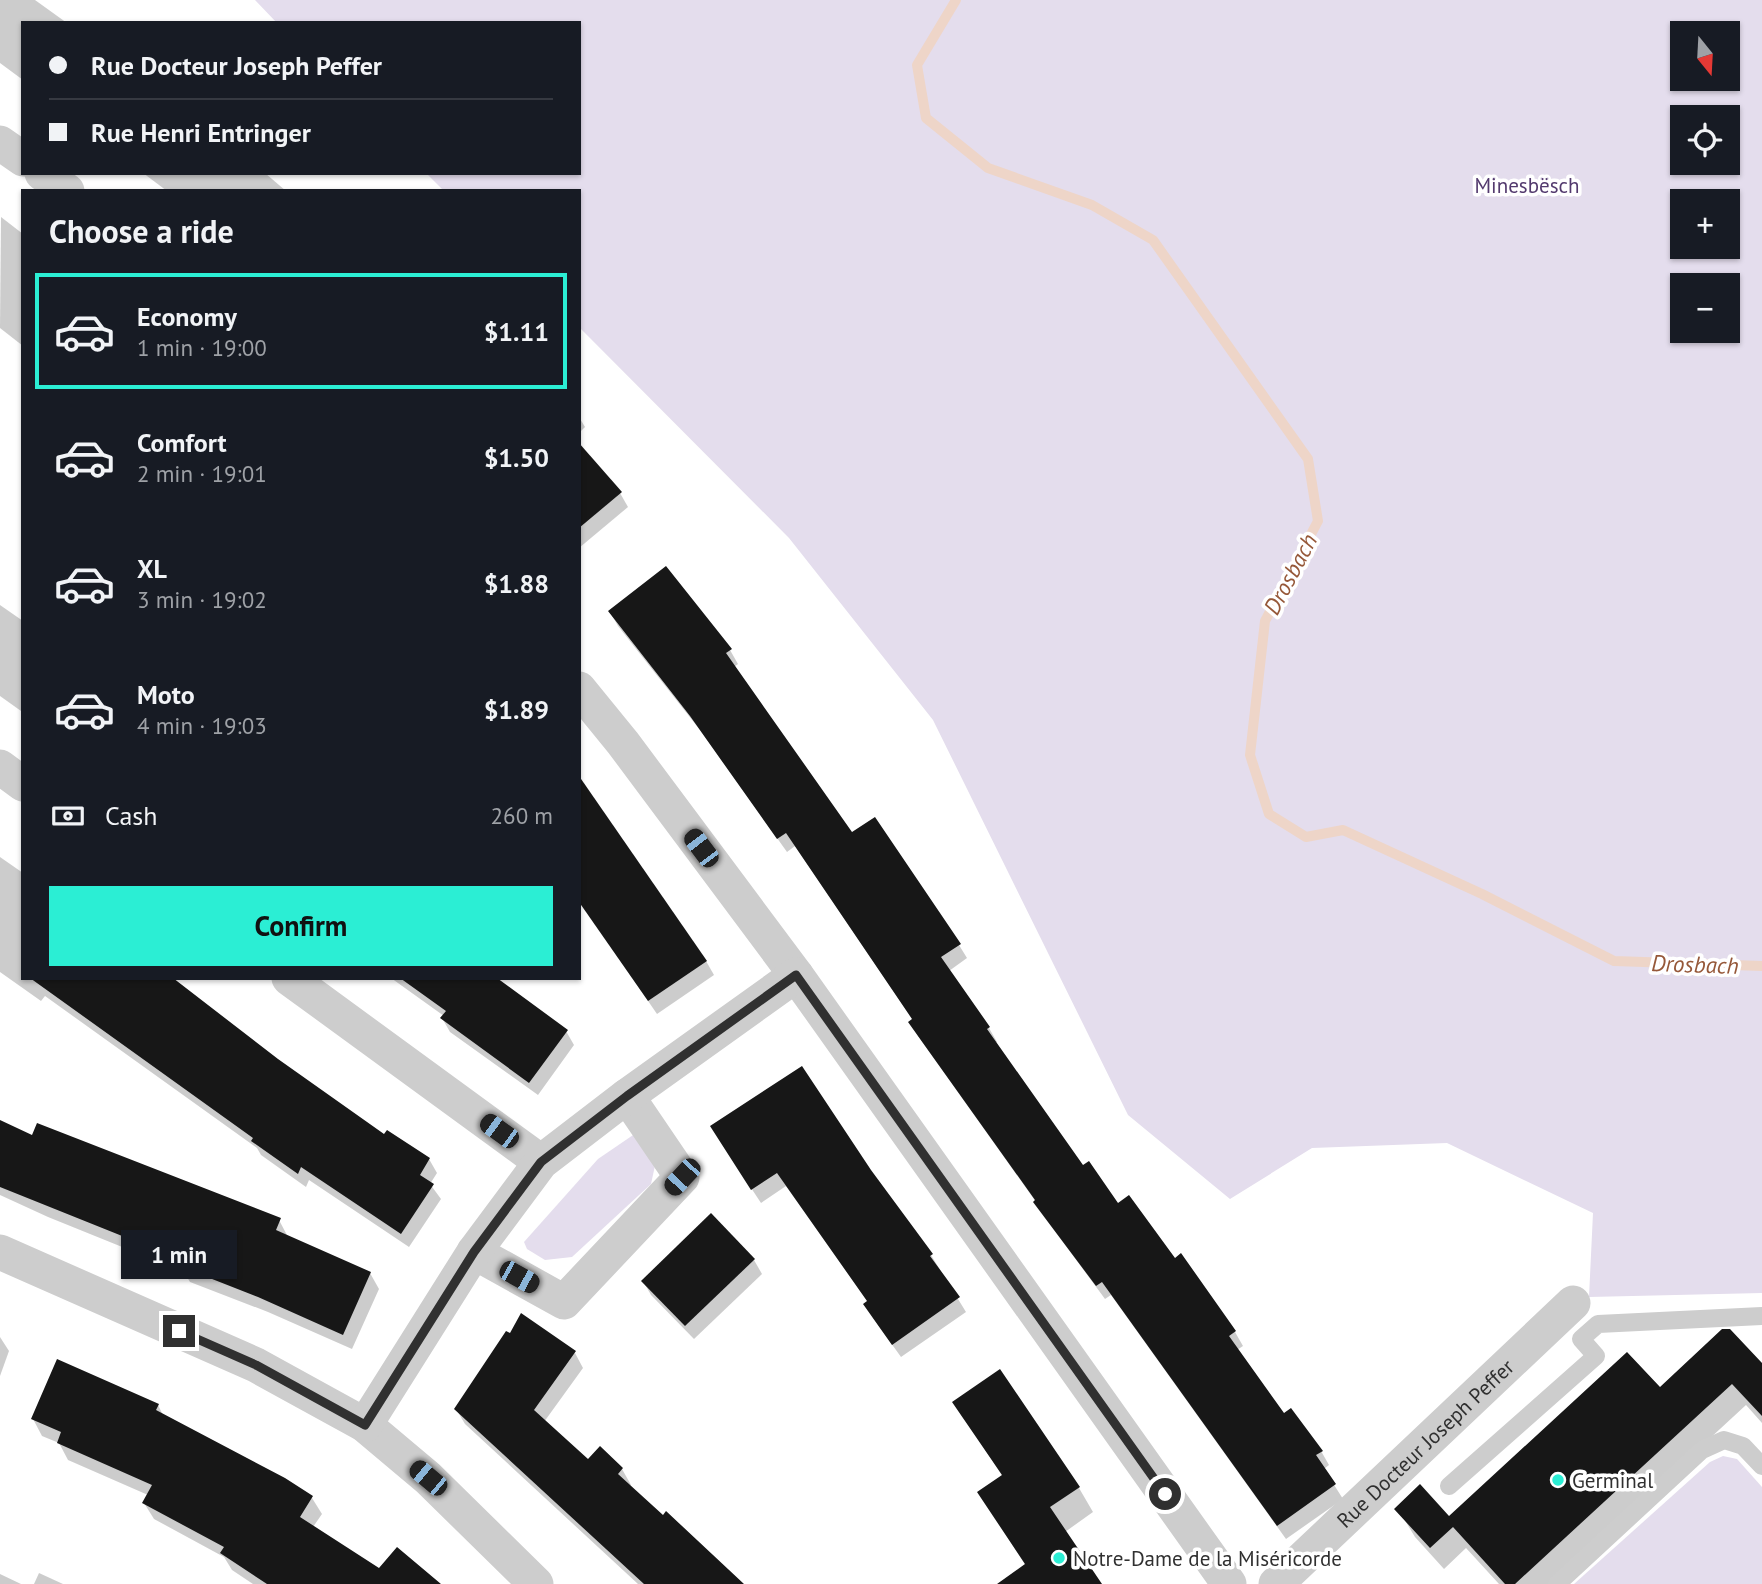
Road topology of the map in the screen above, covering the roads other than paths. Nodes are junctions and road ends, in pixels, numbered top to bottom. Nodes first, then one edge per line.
1 (0, 143) edge
2 (21, 158) edge
3 (45, 175) edge
4 (63, 189) edge
5 (581, 692) edge
6 (0, 767) edge
7 (21, 783) edge
8 (796, 975) junction
9 (292, 980) edge
10 (627, 1096) junction
11 (541, 1162) junction
12 (0, 1252) edge
13 (474, 1252) junction
14 (1585, 1313) junction
15 (1762, 1316) edge
16 (365, 1425) junction
17 (1762, 1466) edge
18 (1449, 1486) dead end
19 (536, 1584) edge
20 (1229, 1584) edge
21 (1276, 1584) edge
22 (1557, 1584) edge

1 - 2 street
3 - 4 street
5 - 8 street
6 - 7 street
8 - 10 street
8 - 20 street
9 - 11 street
10 - 11 street
10 - 13 street
11 - 13 street
12 - 16 street
13 - 16 street
14 - 15 lane
14 - 18 lane
14 - 21 street, Rue Docteur Joseph Peffer
16 - 19 street
17 - 22 lane

